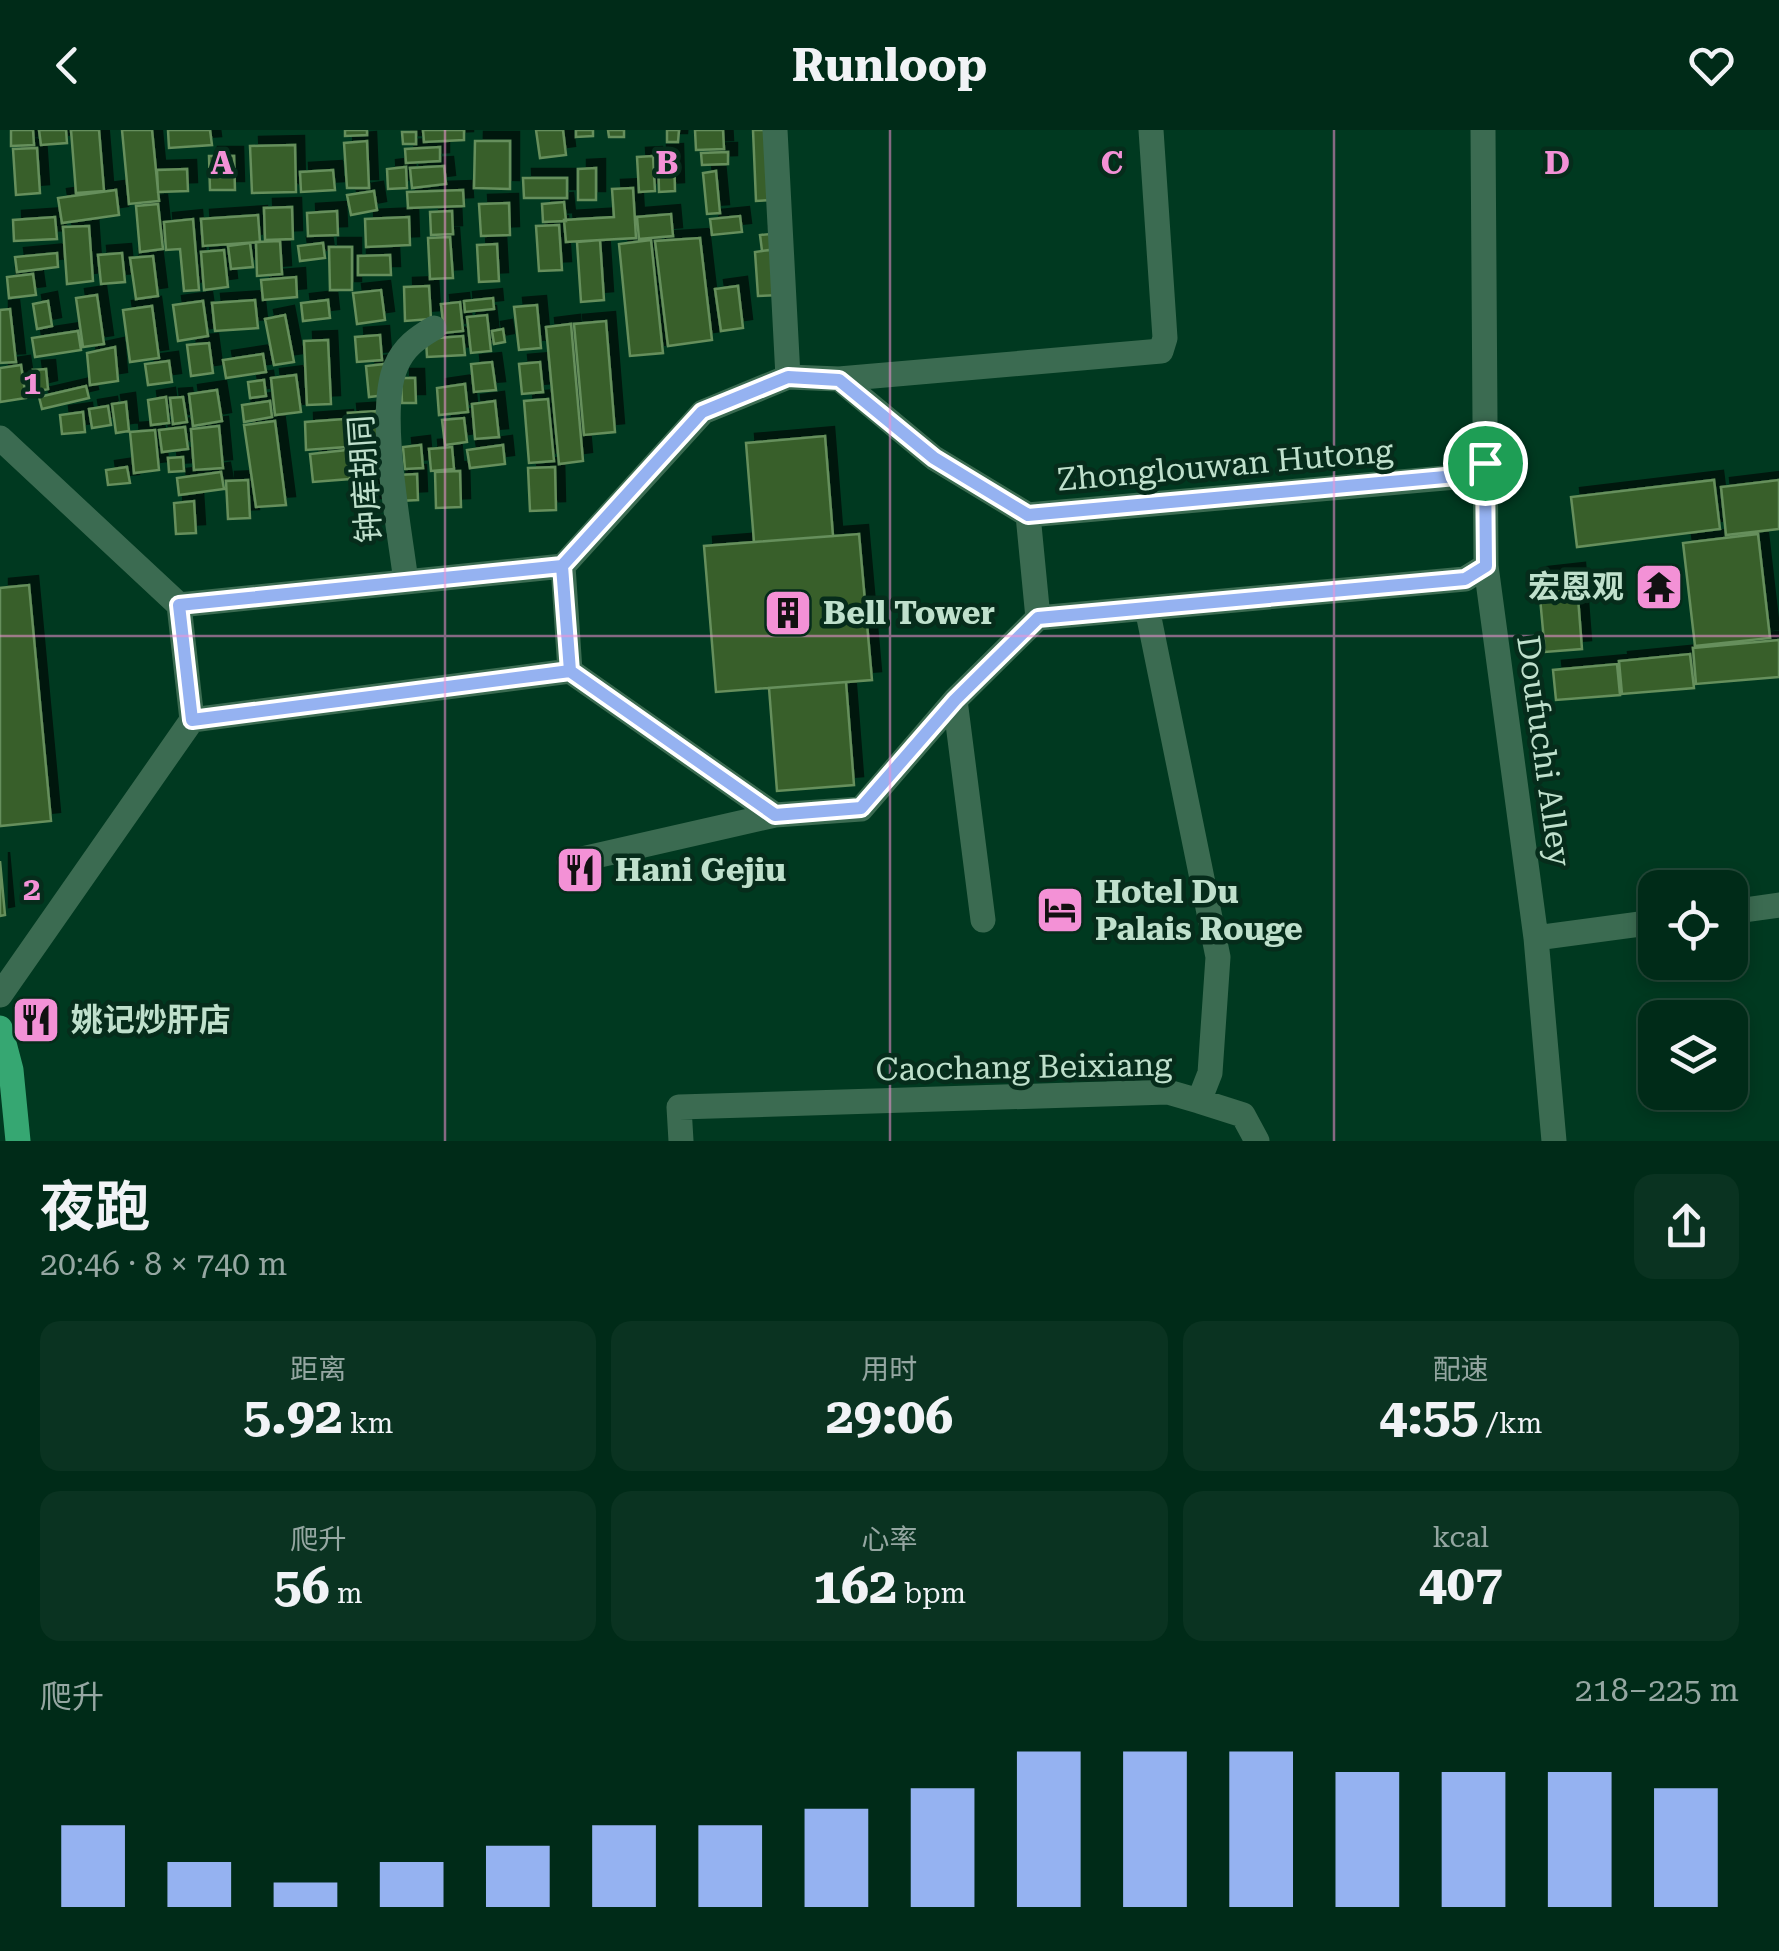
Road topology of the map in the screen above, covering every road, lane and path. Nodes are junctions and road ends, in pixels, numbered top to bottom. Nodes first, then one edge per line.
1 (775, 130) edge
2 (1151, 130) edge
3 (1483, 130) edge
4 (434, 328) dead end
5 (788, 377) junction
6 (839, 380) junction
7 (0, 438) edge
8 (1485, 463) junction
9 (1028, 515) junction
10 (562, 566) junction
11 (1486, 566) junction
12 (406, 582) junction
13 (179, 605) junction
14 (1147, 608) junction
15 (1038, 618) junction
16 (570, 671) junction
17 (955, 700) junction
18 (192, 720) junction
19 (775, 815) junction
20 (569, 862) dead end
21 (1779, 905) edge
22 (1748, 909) edge
23 (983, 920) dead end
24 (1638, 924) edge
25 (1536, 938) junction
26 (0, 995) edge
27 (0, 1028) edge
28 (1199, 1102) junction
29 (18, 1141) edge
30 (681, 1141) edge
31 (1257, 1141) edge
32 (1554, 1141) edge

1 - 5 street
2 - 6 street
3 - 8 street, Doufuchi Alley
4 - 12 street, 钟库胡同
5 - 6 street
5 - 10 street
6 - 9 street, Zhonglouwan Hutong
7 - 13 street
8 - 9 street, Zhonglouwan Hutong
8 - 11 street, Doufuchi Alley
9 - 15 street, Zhonglouwan Hutong
10 - 12 street
10 - 16 street
11 - 14 street
11 - 25 street, Doufuchi Alley
12 - 13 street
13 - 18 street
14 - 15 street
14 - 28 street, Caochang Beixiang
15 - 17 street
16 - 18 street
16 - 19 street
17 - 19 street
17 - 23 street
18 - 26 street
19 - 20 street
21 - 22 street
24 - 25 street
25 - 32 street, Doufuchi Alley
27 - 29 main road
28 - 30 street, Caochang Beixiang
28 - 31 street

